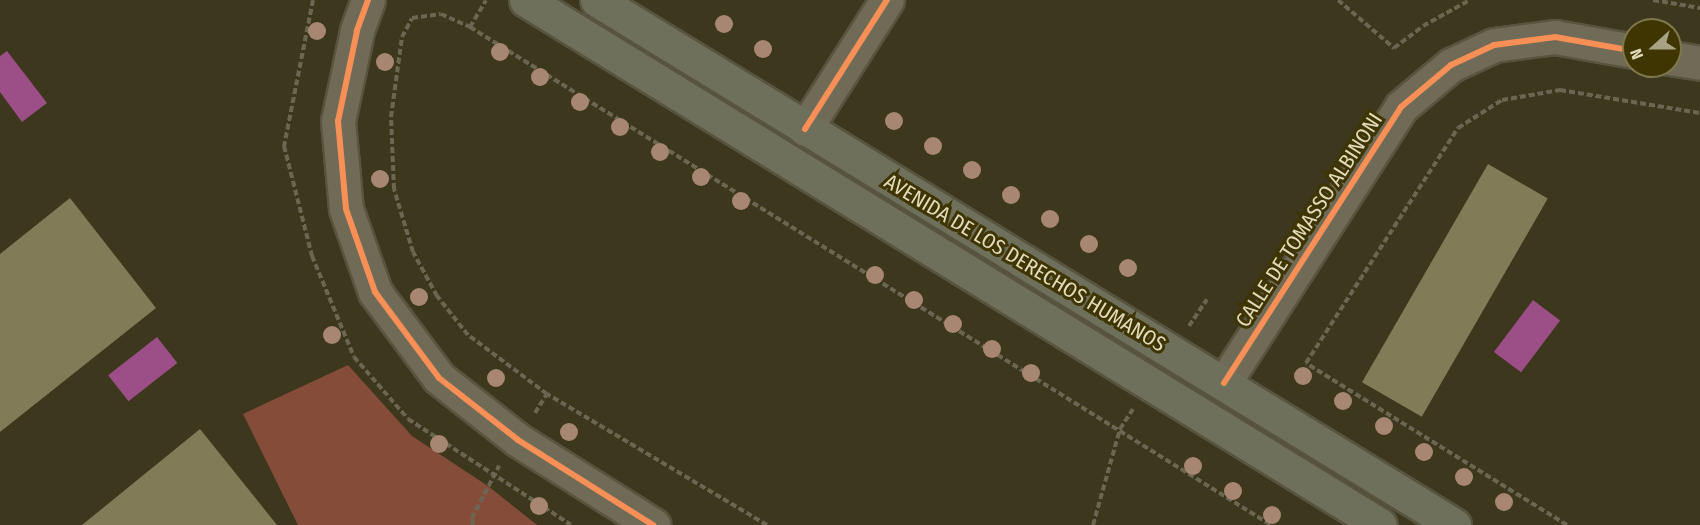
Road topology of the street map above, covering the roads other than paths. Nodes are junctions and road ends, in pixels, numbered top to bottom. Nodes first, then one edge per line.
1 (368, 0) edge
2 (526, 0) edge
3 (597, 0) edge
4 (887, 0) edge
5 (1622, 49) edge
6 (1682, 60) edge
7 (1700, 63) edge
8 (805, 129) junction
9 (1224, 382) junction
10 (653, 525) edge
11 (1380, 525) edge
12 (1454, 525) edge

1 - 10 street
2 - 11 main road, AVENIDA DE LOS DERECHOS HUMANOS
3 - 8 main road, AVENIDA DE LOS DERECHOS HUMANOS
4 - 8 street
5 - 9 street, CALLE DE TOMASSO ALBINONI
6 - 7 street
8 - 9 main road, AVENIDA DE LOS DERECHOS HUMANOS
9 - 12 main road, AVENIDA DE LOS DERECHOS HUMANOS

